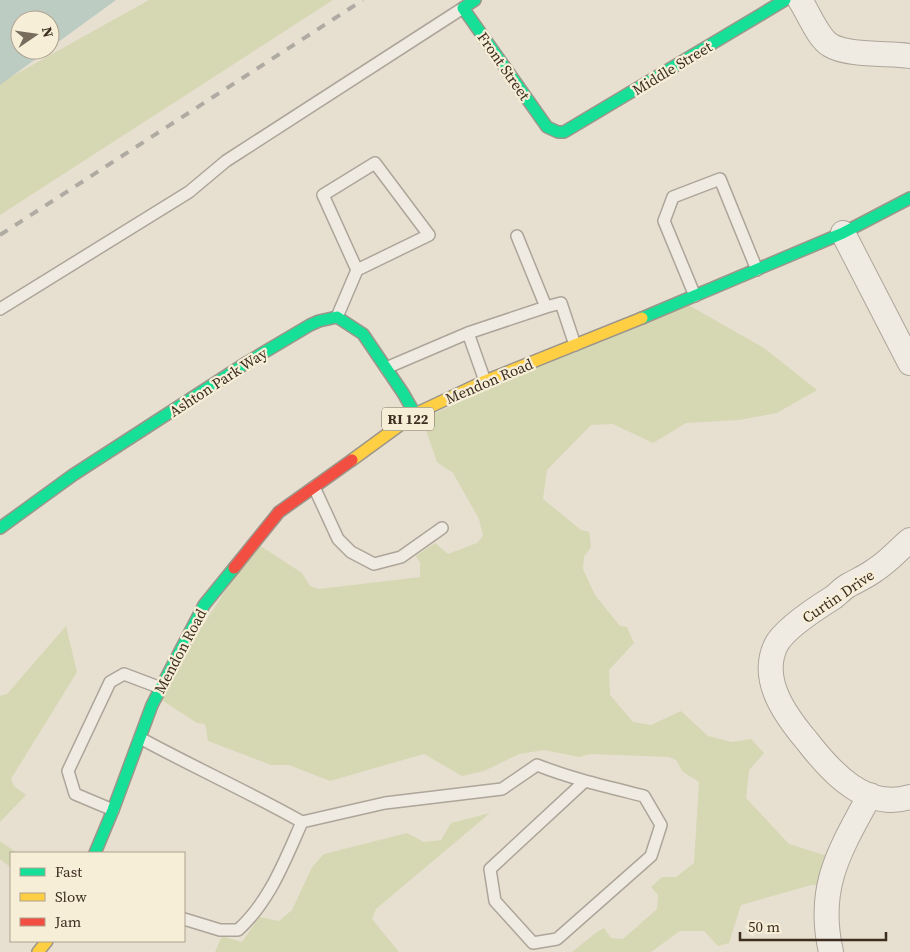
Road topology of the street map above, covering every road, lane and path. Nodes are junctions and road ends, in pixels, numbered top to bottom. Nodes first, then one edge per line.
1 (475, 0) edge
2 (785, 0) edge
3 (800, 0) edge
4 (463, 8) junction
5 (910, 56) edge
6 (558, 132) joint
7 (910, 198) edge
8 (843, 233) junction
9 (518, 236) dead end
10 (356, 270) junction
11 (757, 270) junction
12 (696, 297) junction
13 (546, 307) junction
14 (0, 309) edge
15 (337, 317) junction
16 (468, 333) junction
17 (575, 346) junction
18 (910, 363) edge
19 (386, 368) junction
20 (484, 381) junction
21 (415, 414) junction
22 (314, 487) junction
23 (0, 528) edge
24 (442, 528) dead end
25 (910, 540) edge
26 (160, 688) junction
27 (140, 738) junction
28 (585, 781) junction
29 (870, 795) junction
30 (910, 797) edge
31 (113, 810) junction
32 (302, 822) junction
33 (95, 852) edge
34 (185, 919) edge
35 (46, 942) edge
36 (38, 952) edge
37 (831, 952) edge

1 - 4 main road
2 - 6 main road, Middle Street
3 - 5 street
4 - 6 main road, Front Street
4 - 14 lane
7 - 8 main road, Mendon Road / RI 122
8 - 11 main road, Mendon Road / RI 122
8 - 18 street
9 - 13 lane
10 - 10 lane
10 - 15 lane
11 - 12 main road, Mendon Road / RI 122
11 - 12 lane
12 - 17 main road, Mendon Road / RI 122
13 - 16 lane
13 - 17 lane
15 - 19 main road
15 - 23 main road, Ashton Park Way
16 - 19 lane
16 - 20 lane
17 - 20 main road, Mendon Road / RI 122
19 - 21 main road
20 - 21 main road, Mendon Road / RI 122
21 - 22 main road, Mendon Road / RI 122
22 - 24 lane
22 - 26 main road, Mendon Road / RI 122
25 - 29 street, Curtin Drive
26 - 27 main road, Mendon Road / RI 122
26 - 31 lane
27 - 31 main road, Mendon Road / RI 122
27 - 32 lane
28 - 28 lane
28 - 32 lane
29 - 30 street, Curtin Drive
29 - 37 street
31 - 33 main road, Mendon Road / RI 122
32 - 34 lane
35 - 36 main road

